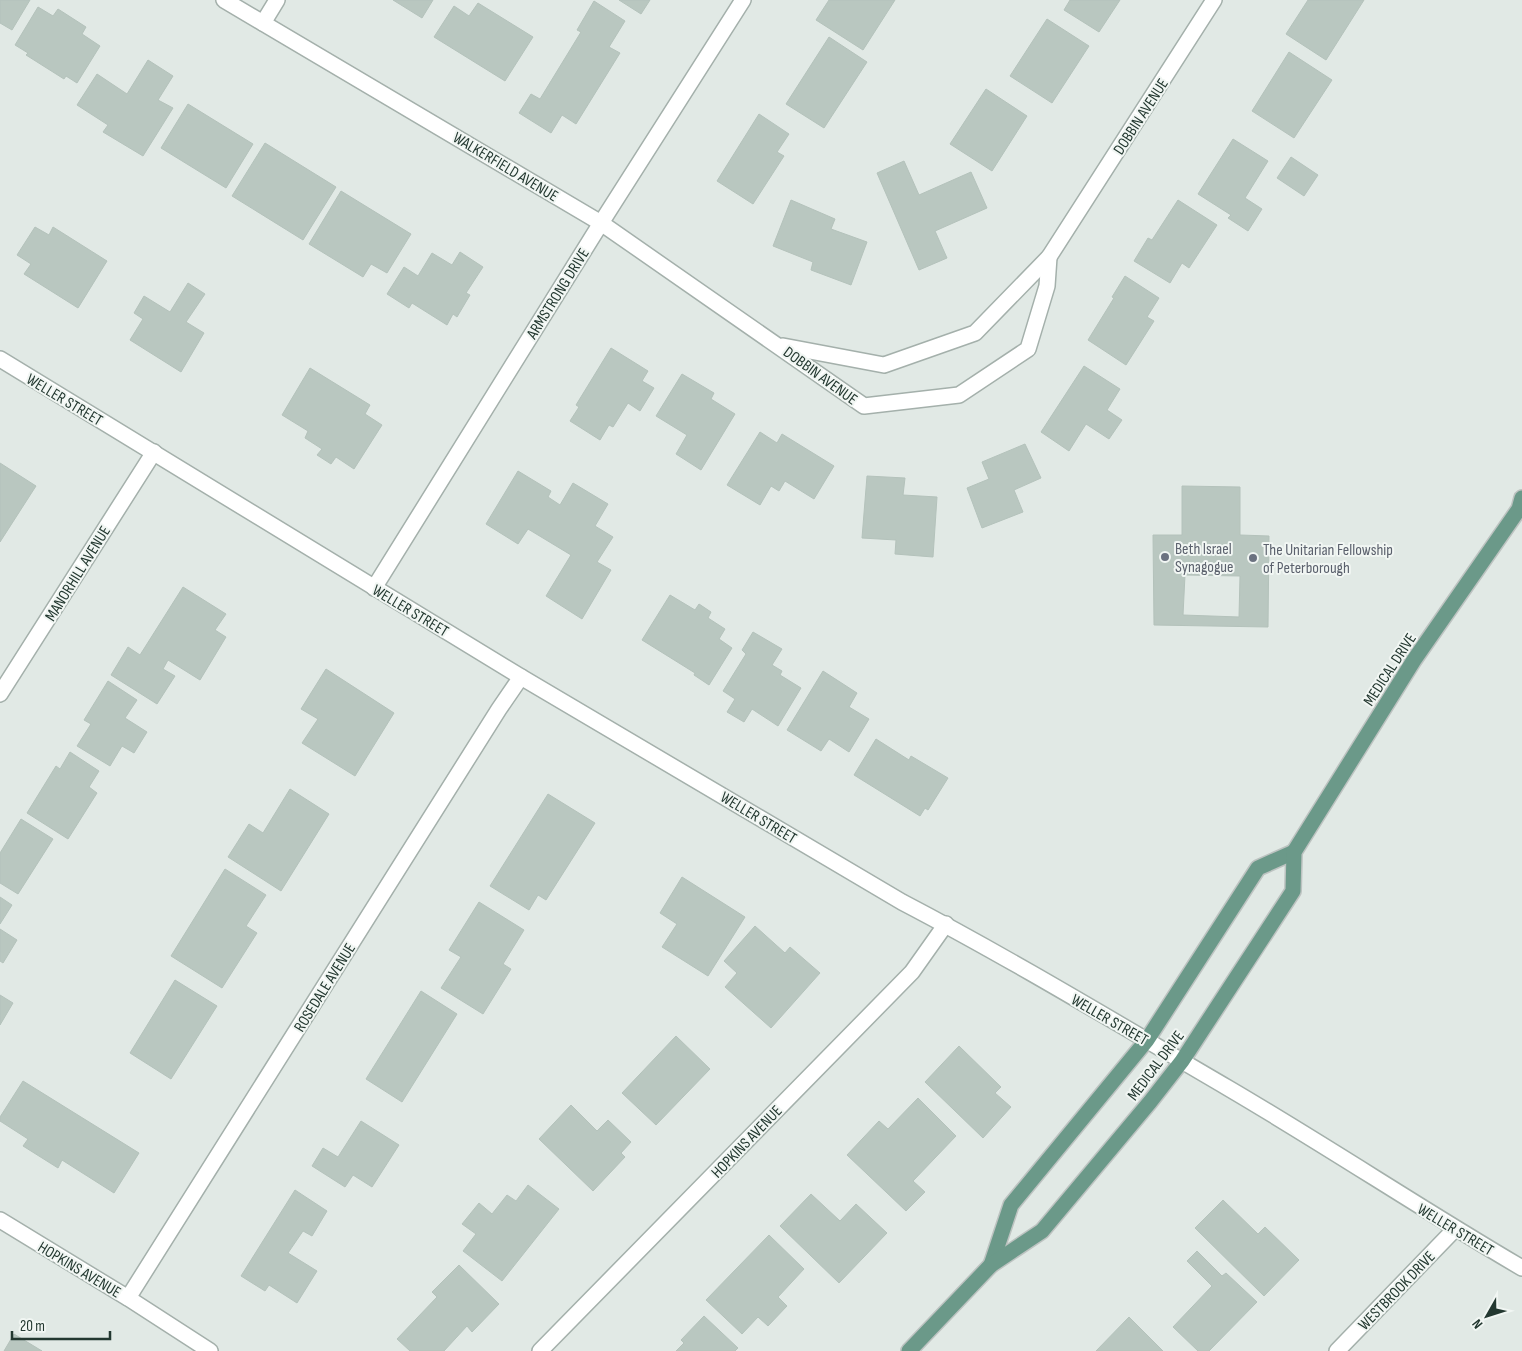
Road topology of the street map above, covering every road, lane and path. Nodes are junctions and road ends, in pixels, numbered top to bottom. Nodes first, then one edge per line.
1 (224, 0) edge
2 (277, 0) edge
3 (743, 0) edge
4 (1214, 0) edge
5 (263, 23) junction
6 (601, 223) junction
7 (1049, 257) junction
8 (779, 346) junction
9 (0, 359) edge
10 (154, 452) junction
11 (1521, 505) edge
12 (374, 588) junction
13 (521, 677) junction
14 (0, 694) edge
15 (1294, 852) junction
16 (946, 924) junction
17 (1147, 1040) junction
18 (1182, 1061) junction
19 (0, 1220) edge
20 (1455, 1229) junction
21 (991, 1264) junction
22 (1522, 1268) edge
23 (128, 1298) junction
24 (210, 1351) edge
25 (540, 1351) edge
26 (909, 1351) edge
27 (1337, 1351) edge

1 - 5 street, WALKERFIELD AVENUE
2 - 5 street
3 - 6 street, ARMSTRONG DRIVE
4 - 7 street, DOBBIN AVENUE
5 - 6 street, WALKERFIELD AVENUE
6 - 8 street, WALKERFIELD AVENUE
6 - 12 street, ARMSTRONG DRIVE
7 - 8 street, DOBBIN AVENUE
7 - 8 street, DOBBIN AVENUE
9 - 10 street, WELLER STREET
10 - 12 street, WELLER STREET
10 - 14 street, MANORHILL AVENUE
11 - 15 main road, MEDICAL DRIVE
12 - 13 street, WELLER STREET
13 - 16 street, WELLER STREET
13 - 23 street, ROSEDALE AVENUE
15 - 17 main road, MEDICAL DRIVE
15 - 18 main road, MEDICAL DRIVE
16 - 17 street, WELLER STREET
16 - 25 street, HOPKINS AVENUE
17 - 18 street, WELLER STREET
17 - 21 main road, MEDICAL DRIVE
18 - 20 street, WELLER STREET
18 - 21 main road, MEDICAL DRIVE
19 - 23 street, HOPKINS AVENUE
20 - 22 street, WELLER STREET
20 - 27 street, WESTBROOK DRIVE
21 - 26 main road, MEDICAL DRIVE
23 - 24 street, HOPKINS AVENUE

